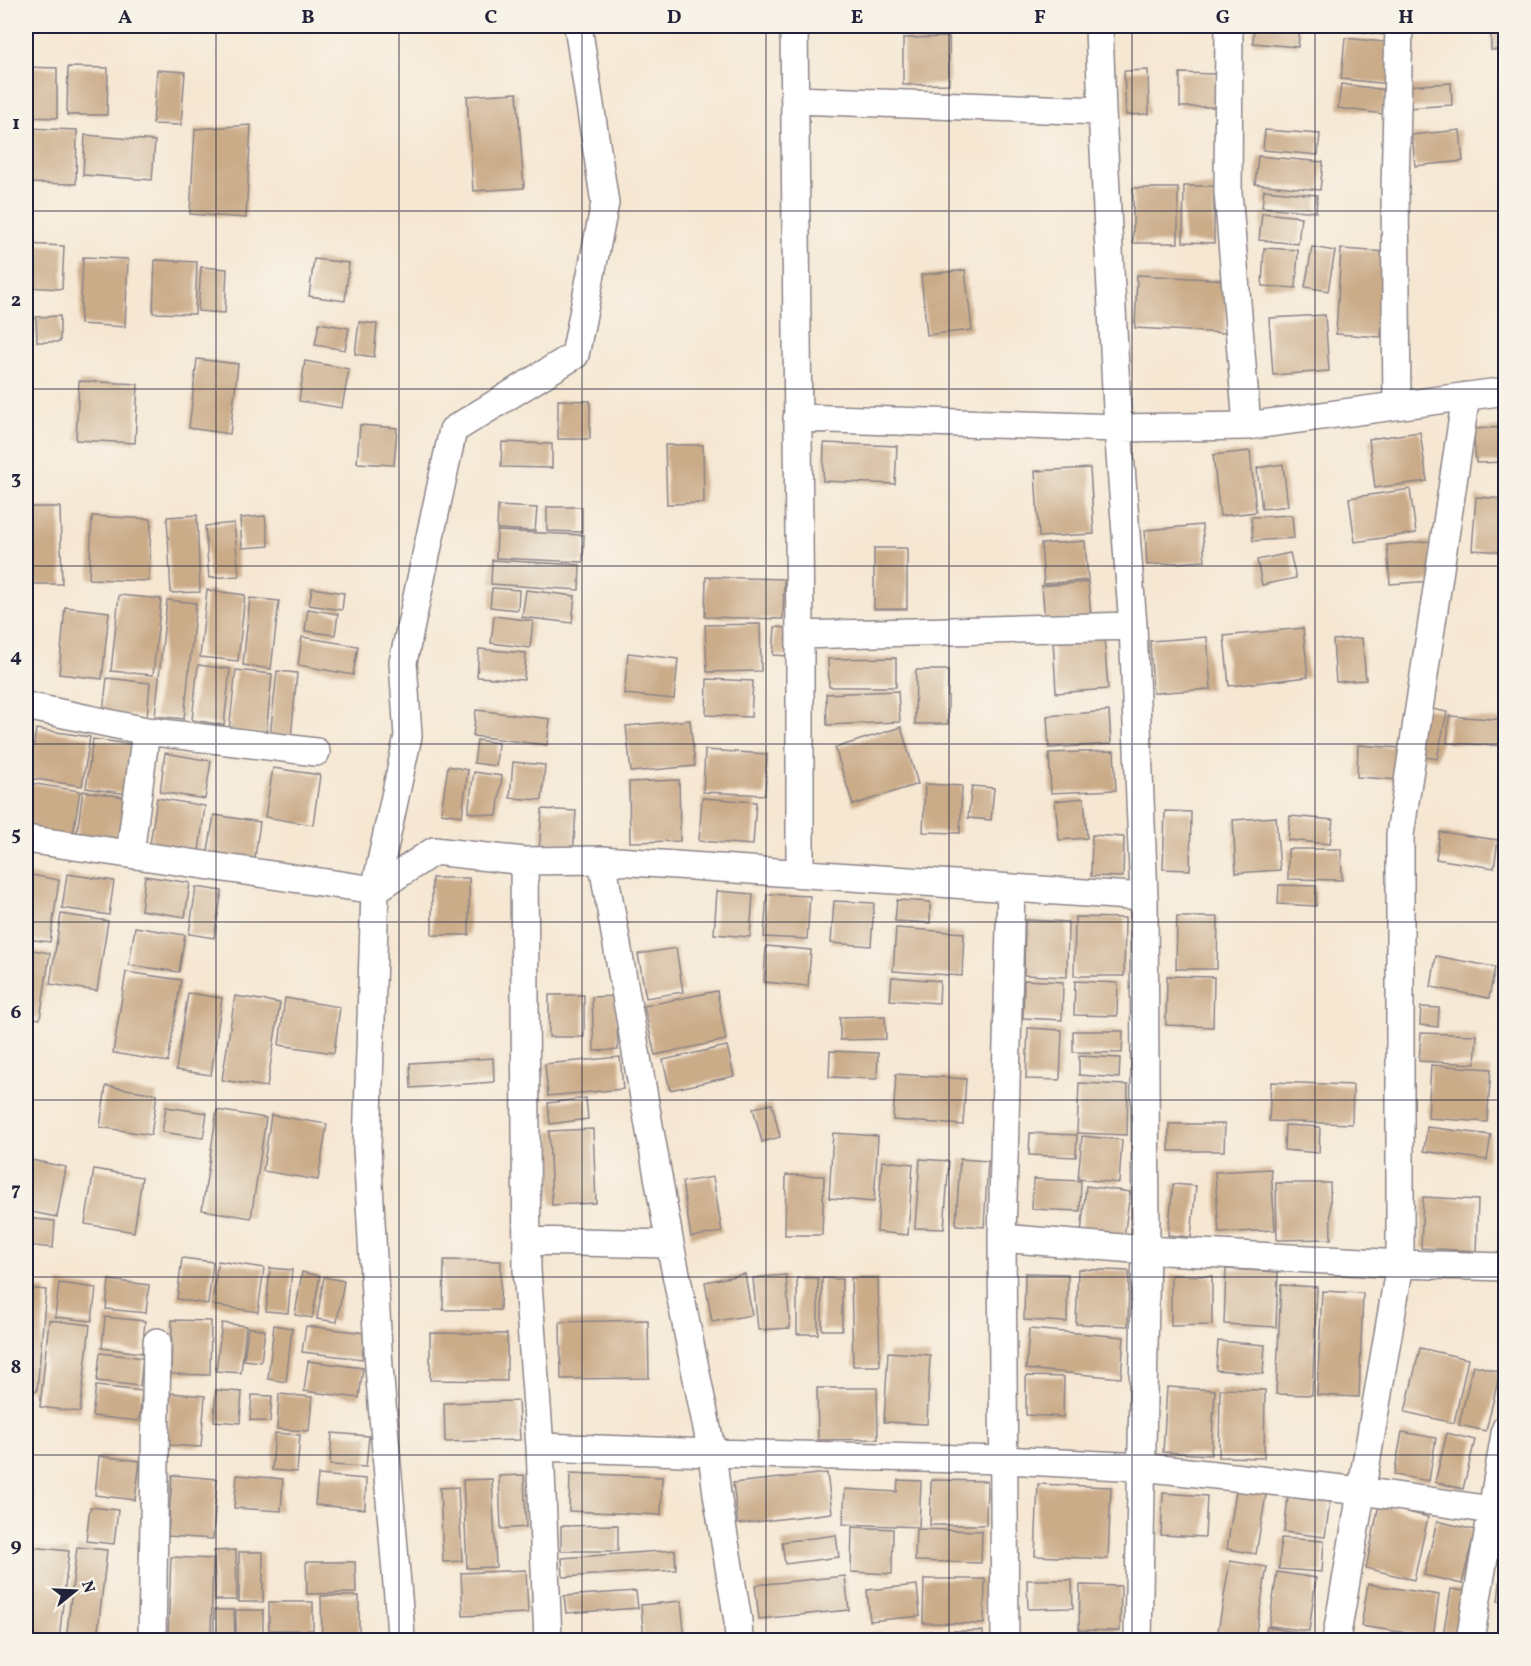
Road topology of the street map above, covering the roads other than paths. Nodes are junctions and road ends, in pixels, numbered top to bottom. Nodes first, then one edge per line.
1 (578, 26) edge
2 (794, 26) edge
3 (1100, 26) edge
4 (1229, 26) edge
5 (1399, 26) edge
6 (795, 100) junction
7 (1102, 111) junction
8 (1506, 391) edge
9 (1466, 396) junction
10 (1397, 405) junction
11 (797, 417) junction
12 (1247, 426) junction
13 (1118, 428) junction
14 (1133, 626) junction
15 (800, 635) junction
16 (26, 706) edge
17 (146, 731) junction
18 (316, 752) dead end
19 (26, 838) edge
20 (130, 854) junction
21 (602, 860) junction
22 (524, 861) junction
23 (800, 873) junction
24 (1011, 888) junction
25 (375, 890) junction
26 (1144, 897) junction
27 (1002, 1238) junction
28 (527, 1241) junction
29 (670, 1244) junction
30 (1146, 1250) junction
31 (1400, 1264) junction
32 (1506, 1268) edge
33 (157, 1342) dead end
34 (1506, 1428) edge
35 (540, 1447) junction
36 (712, 1453) junction
37 (1004, 1460) junction
38 (1142, 1467) junction
39 (1361, 1491) junction
40 (1499, 1511) edge
41 (152, 1641) edge
42 (400, 1641) edge
43 (548, 1641) edge
44 (740, 1641) edge
45 (1005, 1641) edge
46 (1138, 1641) edge
47 (1336, 1641) edge
48 (1470, 1641) edge

1 - 25 street
2 - 6 street
3 - 7 street
4 - 12 street
5 - 10 street
6 - 7 street
6 - 11 street
7 - 13 street
8 - 9 street
9 - 10 street
9 - 31 street
10 - 12 street
11 - 13 street
11 - 15 street
12 - 13 street
13 - 14 street
14 - 15 street
14 - 26 street
15 - 23 street
16 - 17 street
17 - 18 street
17 - 20 street
19 - 20 street
20 - 25 street
21 - 22 street
21 - 23 street
21 - 29 street
22 - 25 street
22 - 28 street
23 - 24 street
24 - 26 street
24 - 27 street
25 - 42 street
26 - 30 street
27 - 30 street
27 - 37 street
28 - 29 street
28 - 35 street
29 - 36 street
30 - 31 street
30 - 38 street
31 - 32 street
31 - 39 street
33 - 41 street
34 - 40 street
35 - 36 street
35 - 43 street
36 - 37 street
36 - 44 street
37 - 38 street
37 - 45 street
38 - 39 street
38 - 46 street
39 - 40 street
39 - 47 street
40 - 48 street

